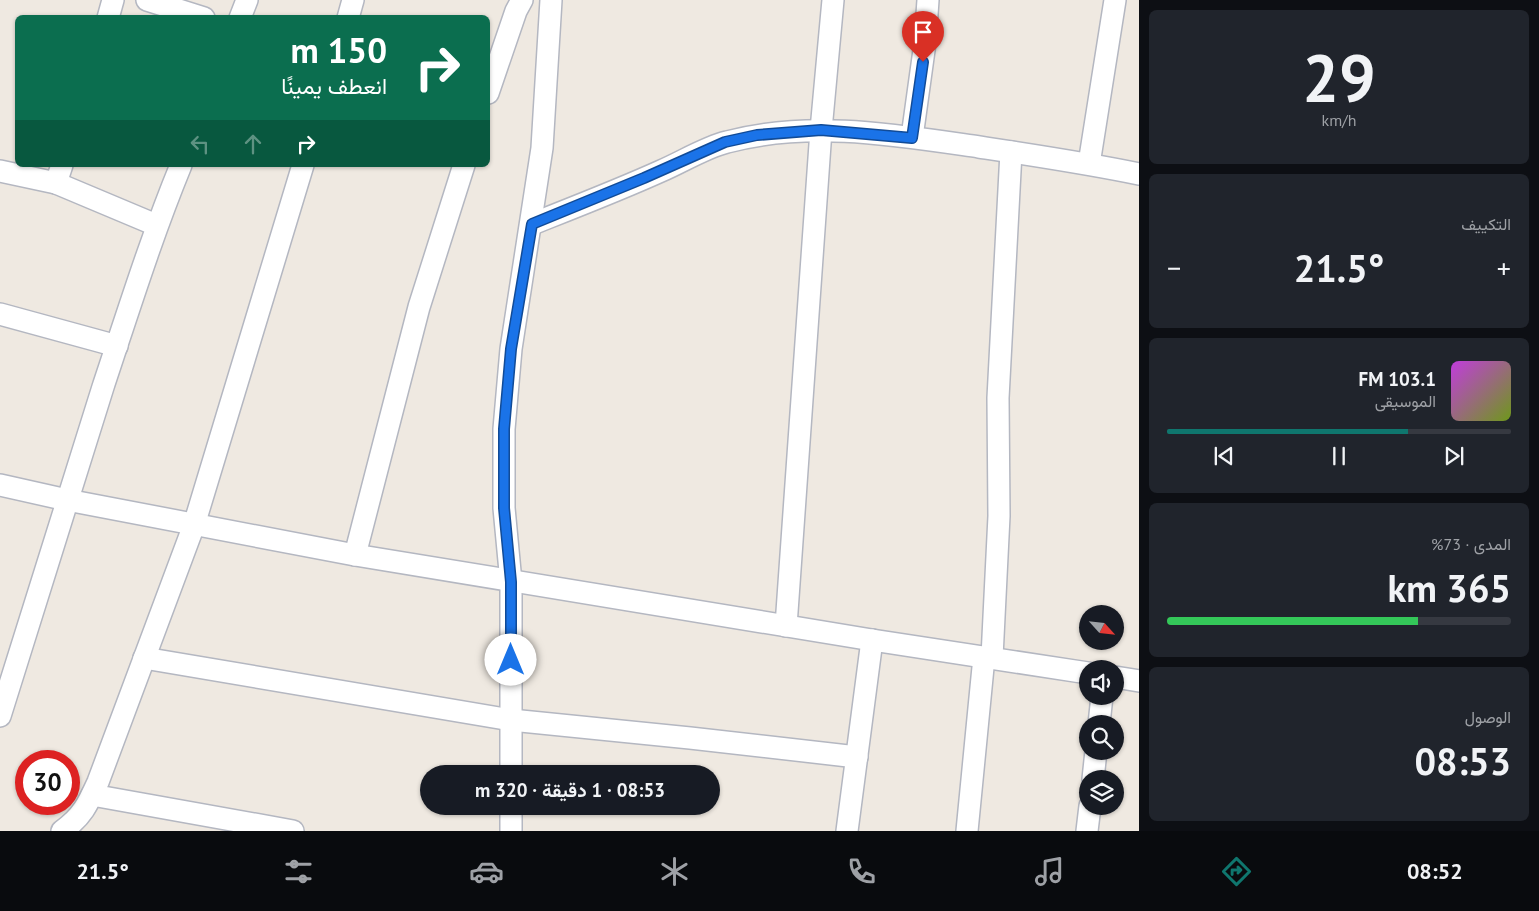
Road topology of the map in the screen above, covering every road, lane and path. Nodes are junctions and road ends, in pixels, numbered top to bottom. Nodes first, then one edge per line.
1 (113, 0) edge
2 (147, 0) edge
3 (247, 0) edge
4 (354, 0) edge
5 (522, 0) edge
6 (551, 0) edge
7 (833, 0) edge
8 (928, 0) edge
9 (1114, 0) edge
10 (109, 15) edge
11 (194, 15) edge
12 (241, 15) edge
13 (349, 15) edge
14 (490, 87) edge
15 (821, 130) junction
16 (912, 138) junction
17 (1012, 152) junction
18 (1089, 164) junction
19 (180, 167) edge
20 (302, 167) edge
21 (463, 167) edge
22 (0, 171) edge
23 (59, 174) edge
24 (1139, 174) edge
25 (532, 224) junction
26 (156, 225) junction
27 (0, 314) edge
28 (117, 346) junction
29 (0, 485) edge
30 (67, 500) junction
31 (194, 524) junction
32 (356, 555) junction
33 (511, 582) junction
34 (786, 626) junction
35 (872, 640) junction
36 (988, 657) junction
37 (144, 658) junction
38 (1079, 672) edge
39 (1124, 678) edge
40 (1139, 681) edge
41 (0, 716) edge
42 (511, 720) junction
43 (856, 757) junction
44 (511, 765) edge
45 (92, 795) junction
46 (511, 815) edge
47 (1089, 815) edge
48 (62, 831) edge
49 (292, 831) edge
50 (511, 831) edge
51 (847, 831) edge
52 (967, 831) edge
53 (1087, 831) edge

1 - 10 street
2 - 11 street
3 - 12 street
4 - 13 street
5 - 14 street
6 - 25 street
7 - 15 street
8 - 16 street
9 - 18 street
15 - 16 street
15 - 25 street
15 - 34 street
16 - 17 street
17 - 18 street
17 - 36 street
18 - 24 street
19 - 26 street
20 - 31 street
21 - 32 street
22 - 23 street
23 - 26 street
25 - 33 street
26 - 28 street
27 - 28 street
28 - 30 street
29 - 30 street
30 - 31 street
30 - 41 street
31 - 32 street
31 - 37 street
32 - 33 street
33 - 34 street
33 - 42 street
34 - 35 street
35 - 36 street
35 - 43 street
36 - 38 street
36 - 52 street
37 - 42 street
37 - 45 street
39 - 40 street
42 - 43 street
42 - 44 street
43 - 51 street
45 - 48 street
45 - 49 street
46 - 50 street
47 - 53 street

